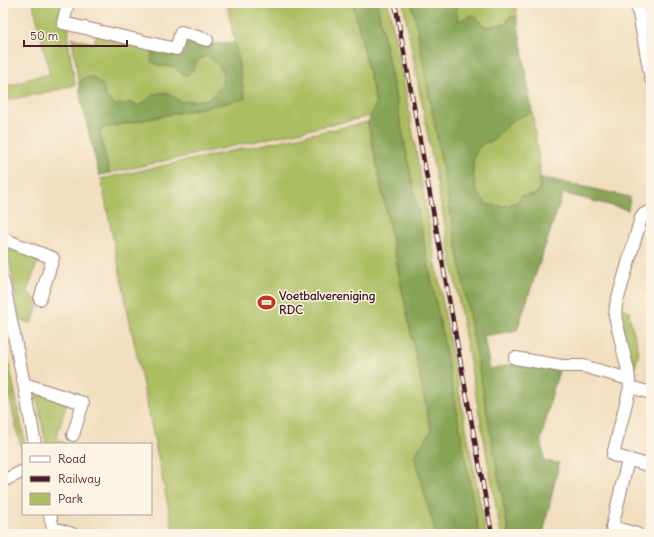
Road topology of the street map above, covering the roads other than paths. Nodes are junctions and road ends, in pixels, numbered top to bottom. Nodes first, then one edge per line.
1 (68, 3) edge
2 (637, 3) edge
3 (207, 40) dead end
4 (648, 51) edge
5 (651, 79) edge
6 (651, 211) edge
7 (3, 239) edge
8 (3, 281) edge
9 (40, 299) dead end
10 (8, 335) edge
11 (514, 358) dead end
12 (630, 383) junction
13 (24, 384) junction
14 (651, 393) edge
15 (73, 435) dead end
16 (35, 443) edge
17 (628, 460) junction
18 (651, 466) edge
19 (22, 472) edge
20 (3, 481) edge
21 (50, 515) edge
22 (53, 531) edge
23 (611, 531) edge
24 (72, 534) edge
25 (637, 534) edge

1 - 3 street
2 - 4 street
4 - 5 street
6 - 12 street
7 - 9 street
8 - 10 street
10 - 13 street
11 - 12 street
12 - 14 street
12 - 17 street
13 - 15 street
13 - 16 street
17 - 18 street
17 - 23 street
19 - 20 street
21 - 22 street
22 - 24 street
23 - 25 street

